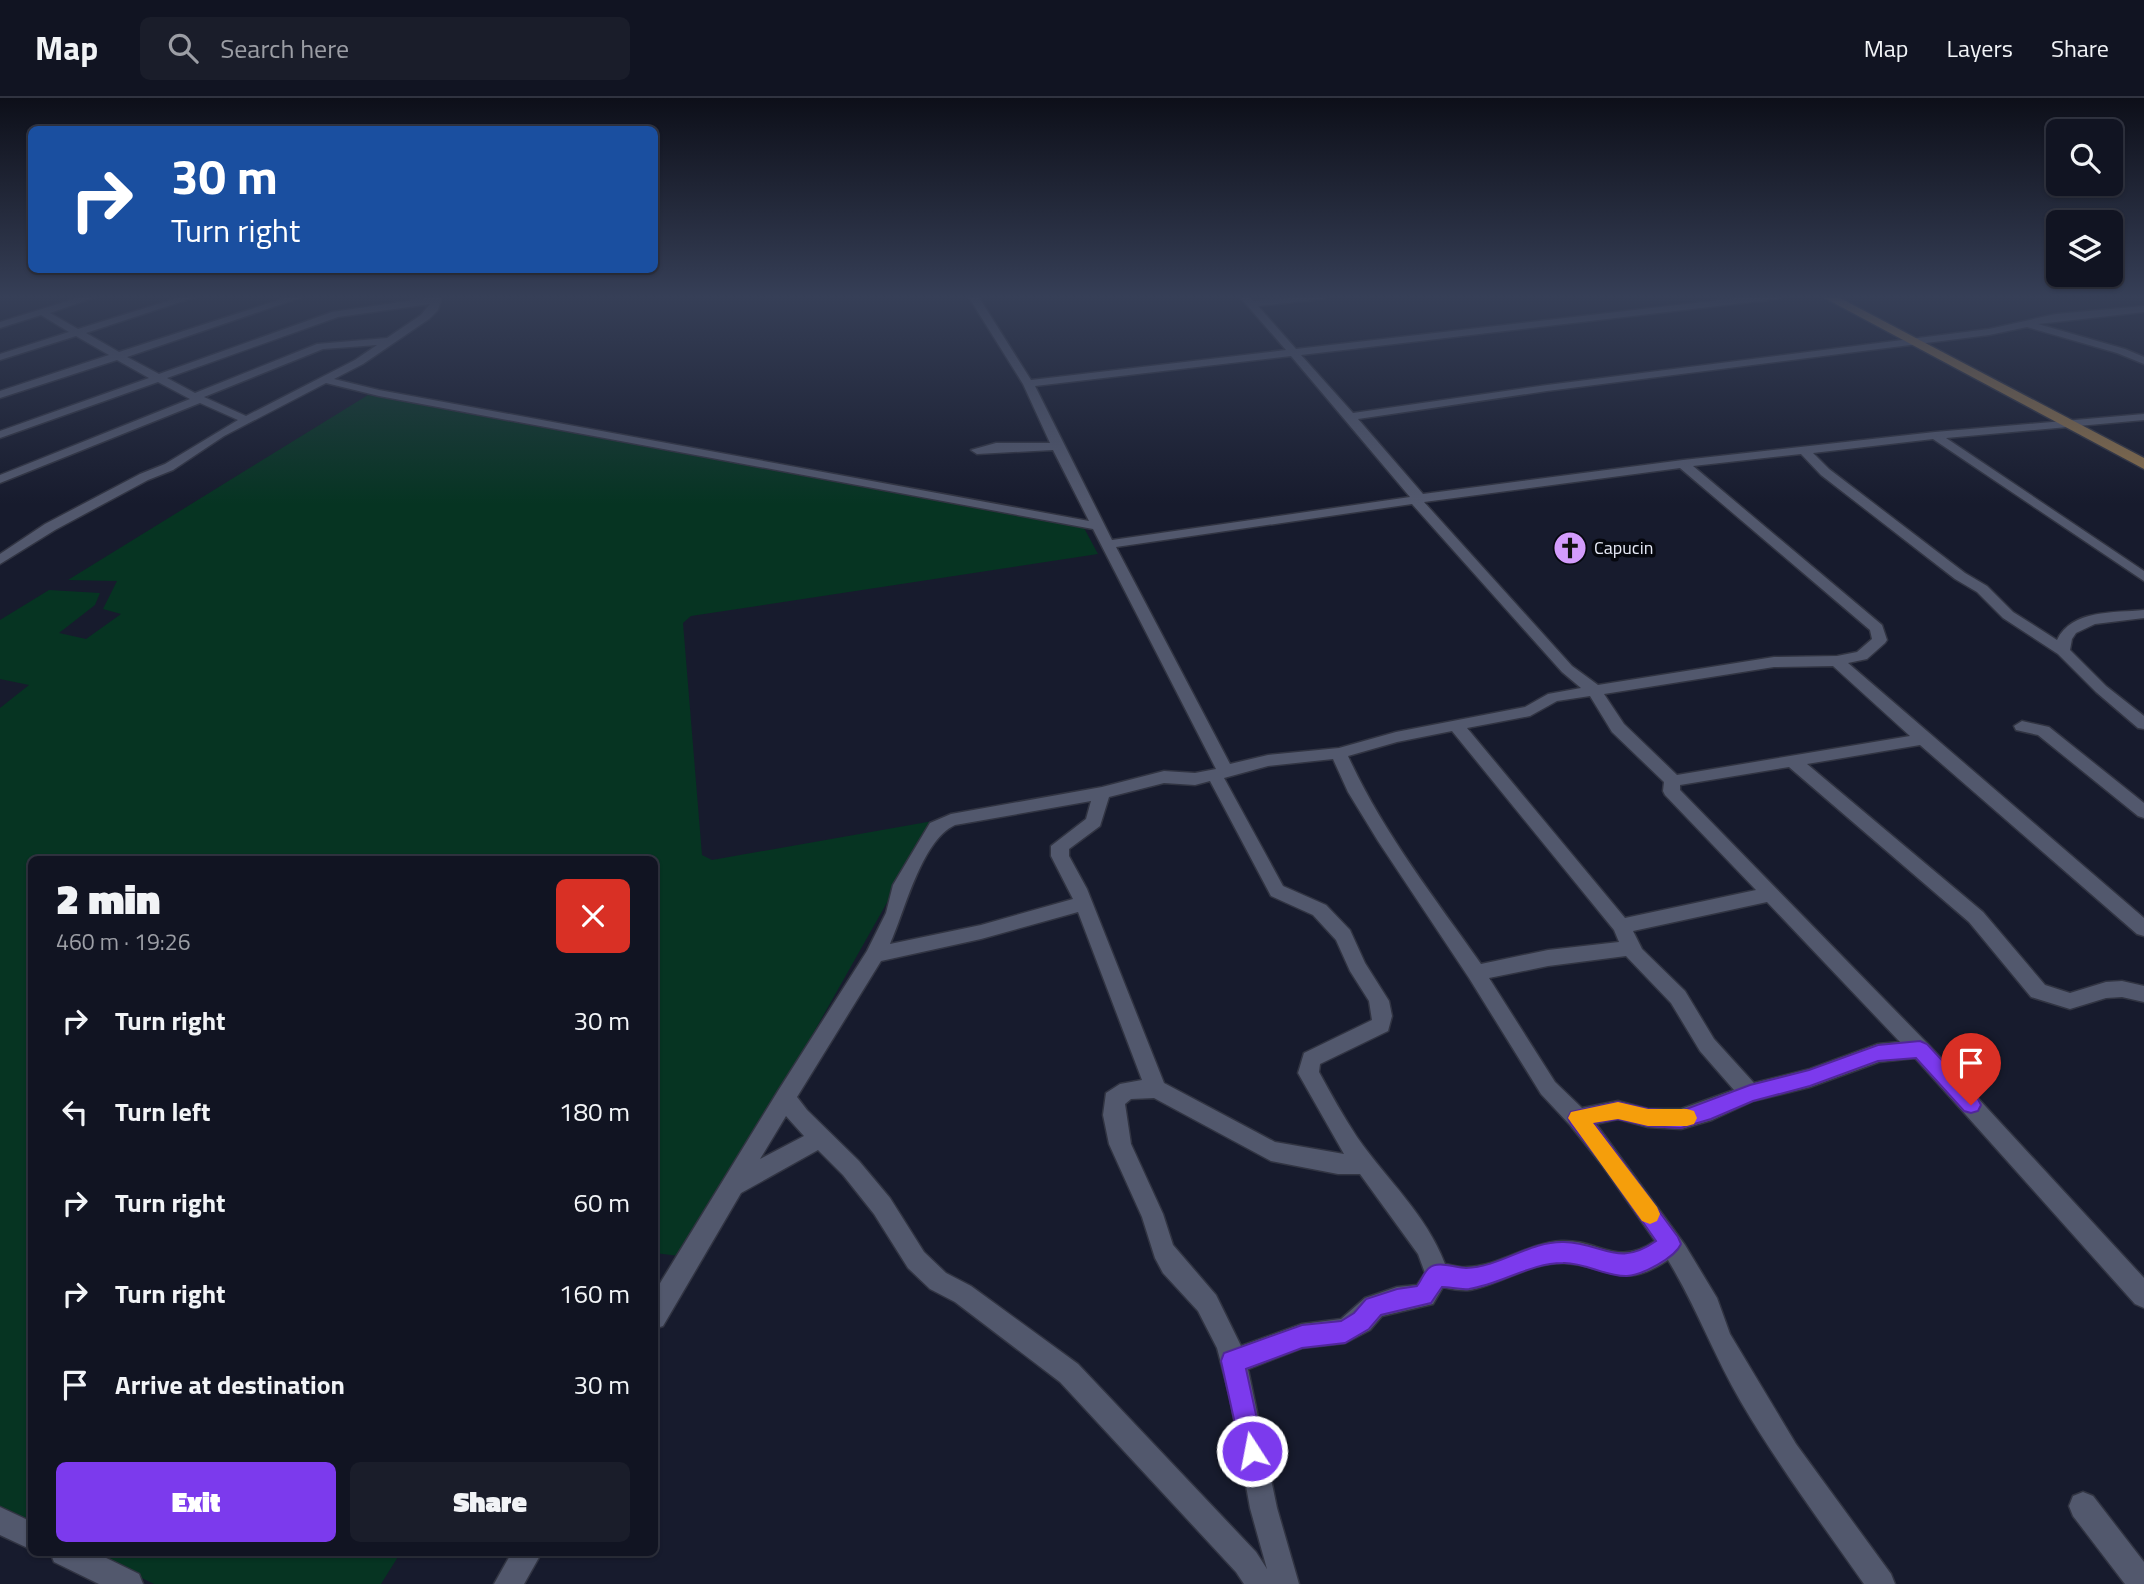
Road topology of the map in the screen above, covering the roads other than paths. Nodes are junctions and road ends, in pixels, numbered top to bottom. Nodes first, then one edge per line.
1 (90, 365) edge
2 (132, 365) edge
3 (196, 365) edge
4 (275, 365) edge
5 (353, 365) edge
6 (1016, 365) edge
7 (1178, 365) edge
8 (1305, 365) edge
9 (1719, 365) edge
10 (1958, 365) edge
11 (159, 379) junction
12 (325, 380) junction
13 (1028, 384) junction
14 (0, 395) edge
15 (196, 399) junction
16 (1350, 417) junction
17 (2144, 417) edge
18 (249, 421) junction
19 (2064, 423) junction
20 (0, 435) edge
21 (1935, 435) junction
22 (1060, 446) junction
23 (977, 450) dead end
24 (1804, 450) junction
25 (1683, 464) junction
26 (2144, 464) edge
27 (0, 479) edge
28 (1416, 501) junction
29 (1101, 527) junction
30 (1108, 544) junction
31 (0, 560) edge
32 (2144, 576) edge
33 (2144, 614) edge
34 (2063, 652) junction
35 (1837, 661) junction
36 (1567, 669) junction
37 (1594, 690) junction
38 (1553, 697) junction
39 (2144, 724) edge
40 (1456, 726) junction
41 (2022, 726) dead end
42 (1922, 739) junction
43 (1339, 753) junction
44 (1793, 761) junction
45 (1220, 773) junction
46 (1673, 781) junction
47 (1102, 793) junction
48 (2144, 812) edge
49 (1770, 894) junction
50 (1083, 903) junction
51 (1621, 926) junction
52 (2144, 929) edge
53 (1632, 948) junction
54 (875, 955) junction
55 (1476, 973) junction
56 (2144, 995) edge
57 (1920, 1049) junction
58 (1156, 1089) junction
59 (1750, 1093) junction
60 (785, 1098) junction
61 (1578, 1118) junction
62 (819, 1139) junction
63 (1366, 1164) junction
64 (734, 1185) junction
65 (1671, 1244) junction
66 (1437, 1275) junction
67 (2144, 1296) edge
68 (658, 1310) edge
69 (1232, 1361) junction
70 (2083, 1506) dead end
71 (0, 1521) edge
72 (28, 1534) edge
73 (72, 1556) edge
74 (526, 1556) edge
75 (130, 1584) edge
76 (508, 1584) edge
77 (1260, 1584) edge
78 (1285, 1584) edge
79 (1881, 1584) edge
80 (2143, 1584) edge

1 - 14 street
2 - 11 street
3 - 11 street
4 - 15 street
5 - 12 street
6 - 13 street
7 - 13 street
8 - 16 street
9 - 16 street
10 - 19 main road
11 - 15 street
11 - 20 street
12 - 18 street
12 - 29 street
13 - 22 street
15 - 18 street
15 - 27 street
16 - 28 street
17 - 19 street
18 - 31 street
19 - 21 street
19 - 26 main road
21 - 24 street
21 - 32 street
22 - 23 street
22 - 29 street
24 - 25 street
24 - 34 street
25 - 28 street
25 - 35 street
28 - 30 street
28 - 36 street
29 - 30 street
30 - 45 street
33 - 34 street
34 - 39 street
35 - 37 street
35 - 42 street
36 - 37 street
36 - 38 street
37 - 38 street
37 - 46 street
38 - 40 street
40 - 43 street
40 - 51 street
41 - 48 street
42 - 44 street
42 - 52 street
43 - 45 street
43 - 55 street
44 - 46 street
44 - 56 street
45 - 47 street
45 - 63 street
46 - 49 street
47 - 50 street
47 - 54 street
49 - 51 street
49 - 57 street
50 - 54 street
50 - 58 street
51 - 53 street
53 - 55 street
53 - 59 street
54 - 60 street
55 - 61 street
57 - 59 street
57 - 67 street
58 - 63 street
58 - 69 street
59 - 61 street
60 - 62 street
60 - 64 street
61 - 65 street
62 - 64 street
62 - 77 street
63 - 66 street
64 - 68 street
65 - 66 street
65 - 79 street
66 - 69 street
69 - 78 street
70 - 80 street
71 - 72 street
73 - 75 street
74 - 76 street

